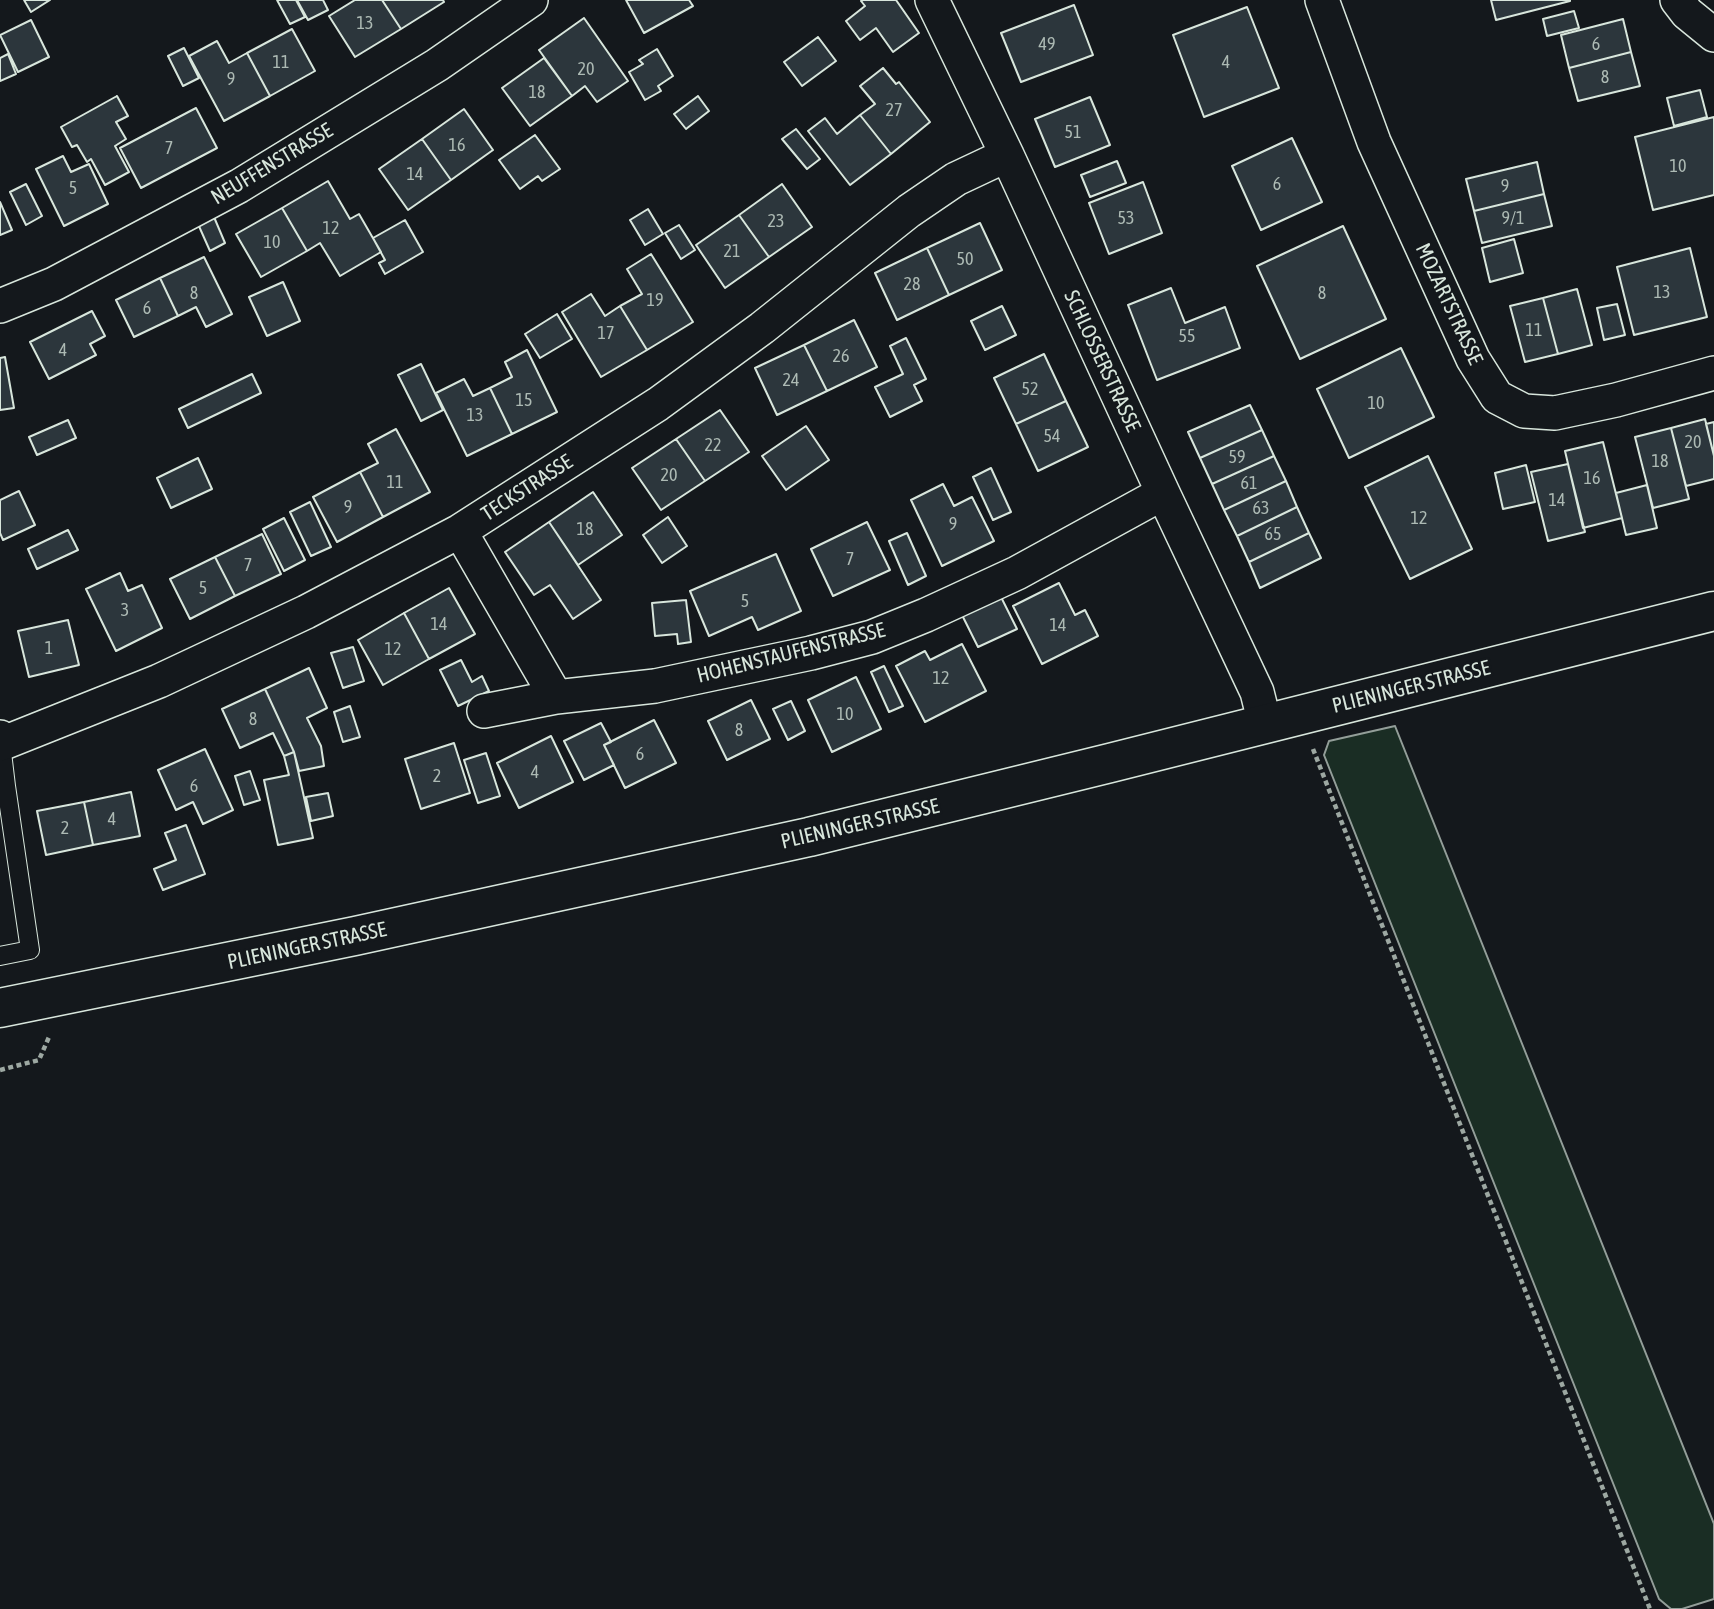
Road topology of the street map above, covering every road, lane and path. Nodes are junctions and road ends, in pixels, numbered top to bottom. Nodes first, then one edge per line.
1 (531, 0) edge
2 (933, 0) edge
3 (1322, 0) edge
4 (1677, 0) edge
5 (1714, 35) edge
6 (1007, 155) junction
7 (0, 306) edge
8 (1714, 373) edge
9 (1163, 493) junction
10 (460, 531) junction
11 (1714, 611) edge
12 (556, 697) junction
13 (484, 711) dead end
14 (1283, 720) junction
15 (1, 740) edge
16 (0, 956) edge
17 (41, 1000) junction
18 (0, 1008) edge
19 (0, 1070) edge
20 (1650, 1609) edge

1 - 7 street, NEUFFENSTRASSE
2 - 6 street, SCHLOSSERSTRASSE
3 - 8 street, MOZARTSTRASSE
4 - 5 street
6 - 9 street, SCHLOSSERSTRASSE
6 - 10 street, TECKSTRASSE
9 - 12 street, HOHENSTAUFENSTRASSE
9 - 14 street, SCHLOSSERSTRASSE
10 - 12 street
10 - 15 street, TECKSTRASSE
11 - 14 street, PLIENINGER STRASSE
12 - 13 street, HOHENSTAUFENSTRASSE
14 - 17 street, PLIENINGER STRASSE
14 - 20 path
15 - 16 lane
17 - 18 street, PLIENINGER STRASSE
17 - 19 path

